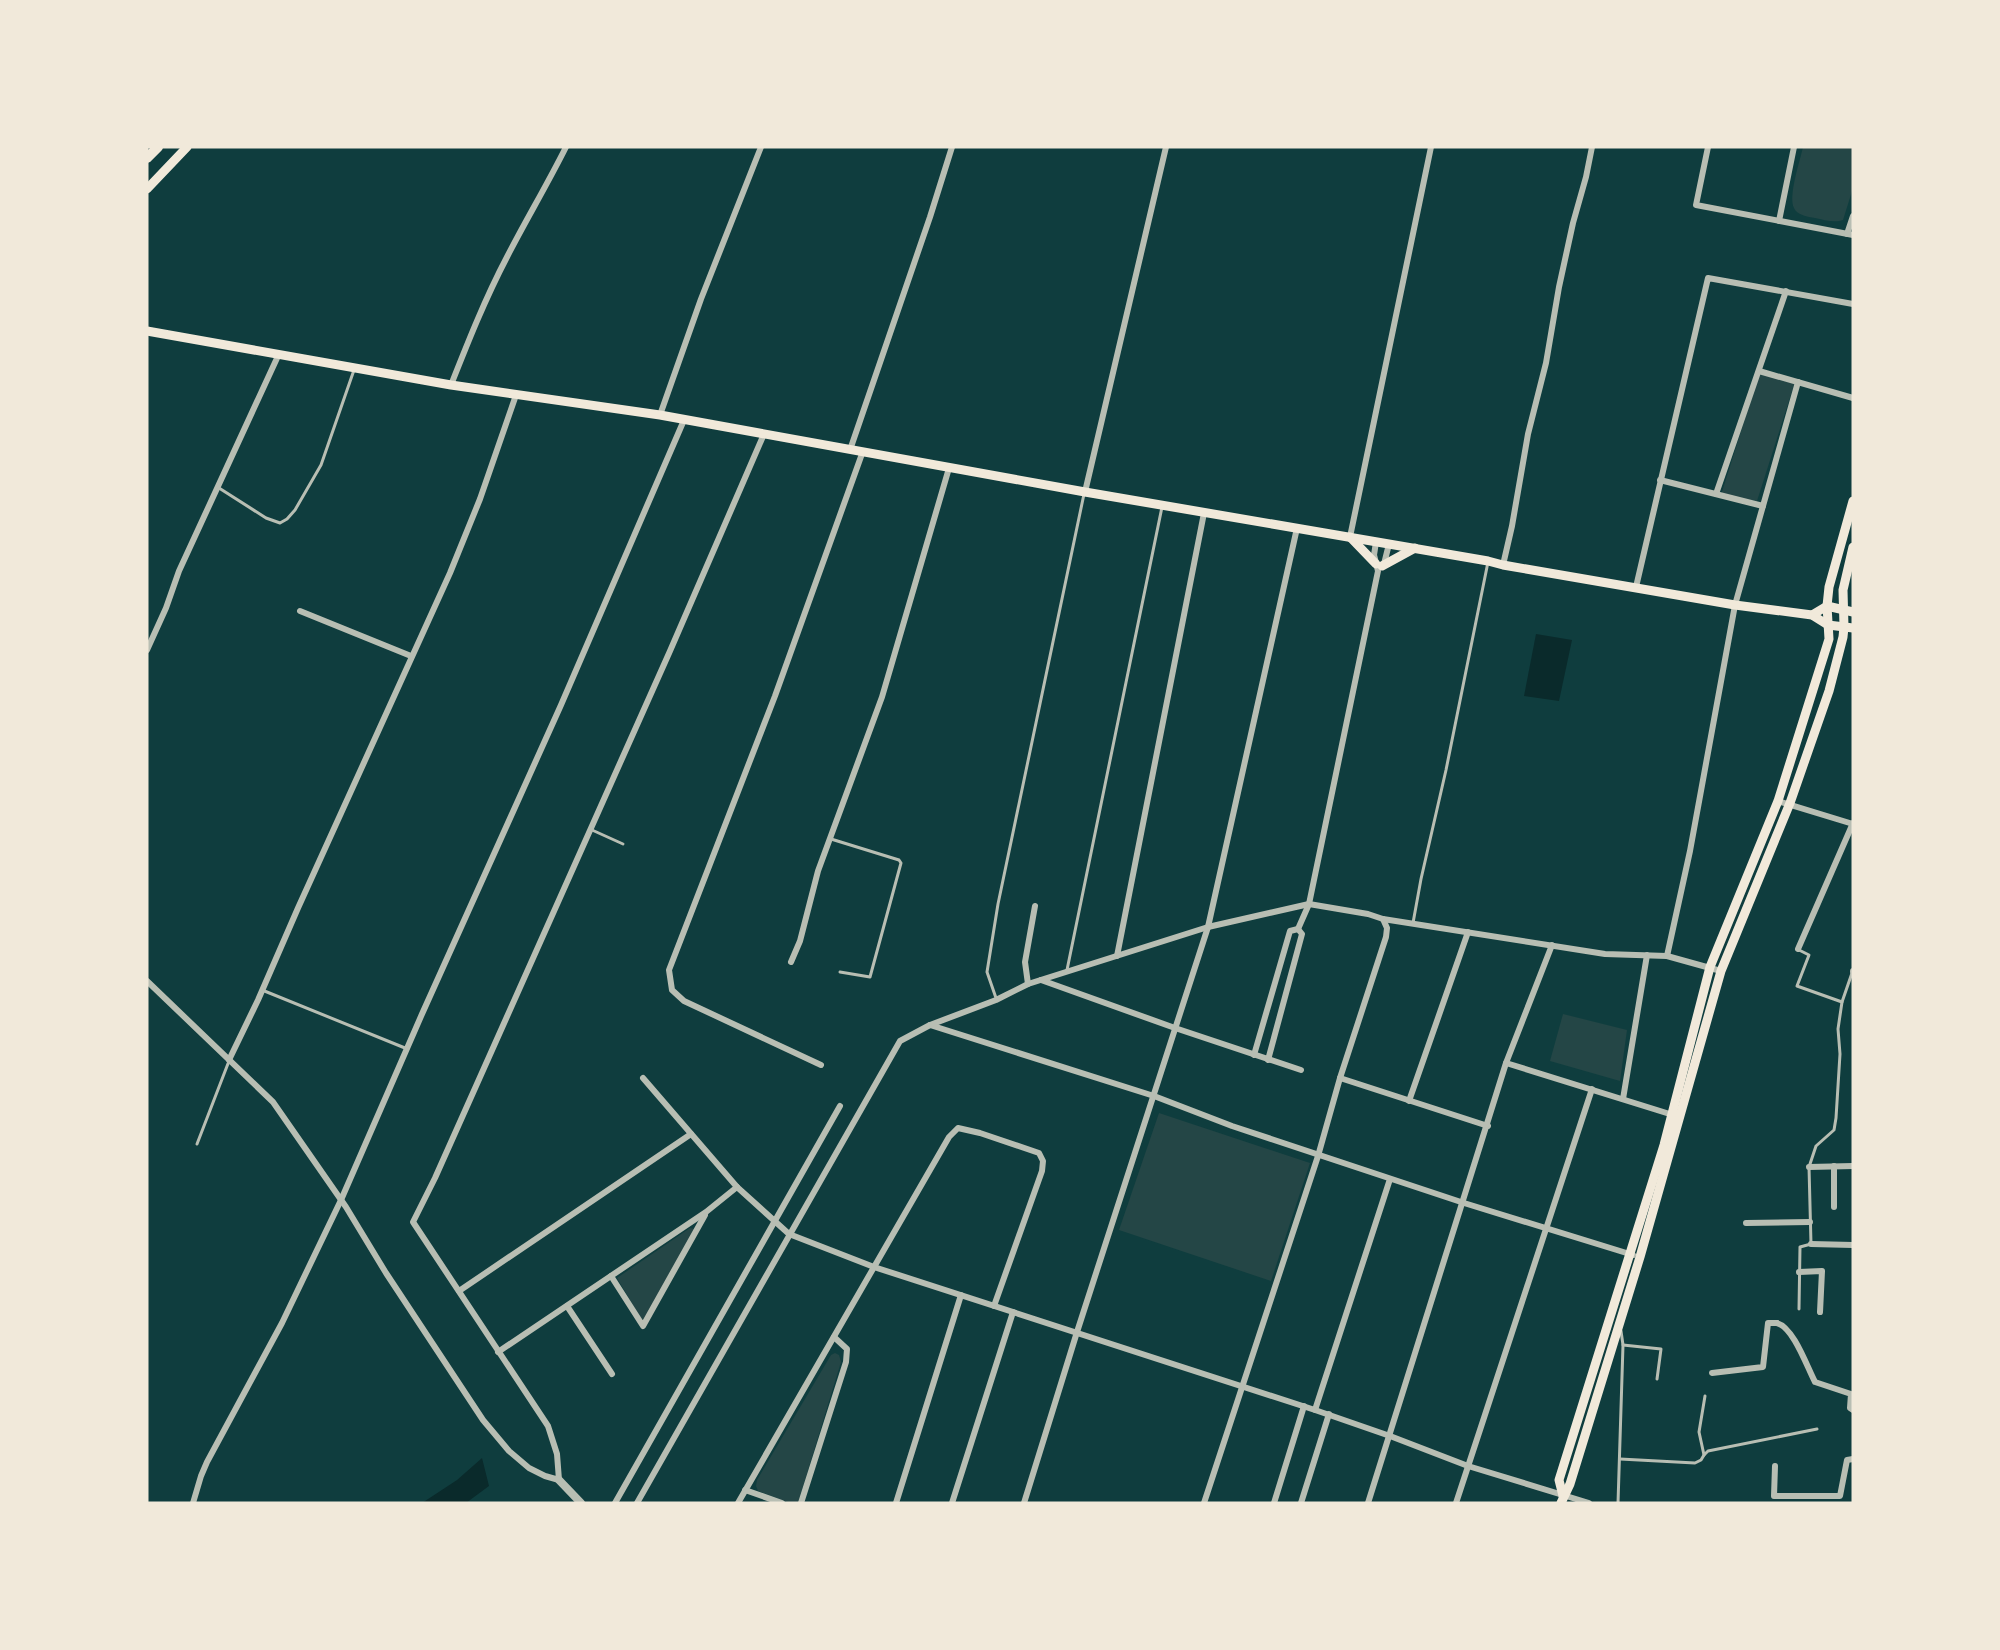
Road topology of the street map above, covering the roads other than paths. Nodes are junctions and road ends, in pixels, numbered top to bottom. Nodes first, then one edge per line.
1 (158, 147) edge
2 (187, 147) edge
3 (566, 147) edge
4 (761, 147) edge
5 (952, 147) edge
6 (1166, 147) edge
7 (1431, 147) edge
8 (1592, 147) edge
9 (1708, 147) edge
10 (1794, 147) edge
11 (147, 158) edge
12 (147, 189) edge
13 (1853, 216) edge
14 (1779, 221) junction
15 (1850, 234) edge
16 (1786, 291) junction
17 (1853, 304) edge
18 (147, 331) edge
19 (278, 356) junction
20 (354, 369) junction
21 (1759, 371) junction
22 (1798, 382) junction
23 (451, 385) junction
24 (516, 395) junction
25 (1853, 398) edge
26 (660, 415) junction
27 (684, 420) junction
28 (764, 434) junction
29 (850, 450) junction
30 (862, 451) junction
31 (949, 468) junction
32 (1660, 480) junction
33 (219, 488) junction
34 (1085, 492) junction
35 (1716, 494) junction
36 (1853, 501) edge
37 (1162, 506) junction
38 (1763, 506) junction
39 (1204, 513) junction
40 (1297, 528) junction
41 (1350, 537) junction
42 (1376, 542) junction
43 (1389, 544) junction
44 (1853, 547) edge
45 (1415, 548) junction
46 (1488, 561) junction
47 (1503, 565) junction
48 (1379, 567) junction
49 (1636, 587) junction
50 (1735, 605) junction
51 (1827, 606) junction
52 (300, 611) dead end
53 (1849, 612) edge
54 (1812, 615) junction
55 (1828, 625) junction
56 (1849, 628) edge
57 (147, 650) edge
58 (411, 656) junction
59 (1779, 801) junction
60 (1790, 803) junction
61 (1853, 824) edge
62 (590, 829) junction
63 (831, 839) junction
64 (623, 844) dead end
65 (1309, 904) junction
66 (1035, 906) dead end
67 (1383, 919) junction
68 (1413, 924) junction
69 (1208, 927) junction
70 (1298, 928) junction
71 (1468, 932) junction
72 (1552, 945) junction
73 (1798, 949) joint
74 (1647, 955) junction
75 (1117, 956) junction
76 (1667, 956) junction
77 (791, 962) dead end
78 (1710, 967) junction
79 (1720, 970) junction
80 (840, 972) dead end
81 (1066, 972) junction
82 (1853, 972) edge
83 (1041, 980) junction
84 (147, 981) edge
85 (1028, 984) junction
86 (1848, 986) junction
87 (1853, 987) edge
88 (262, 990) junction
89 (996, 1000) junction
90 (1842, 1002) junction
91 (930, 1026) junction
92 (1175, 1028) junction
93 (407, 1049) junction
94 (1254, 1055) junction
95 (229, 1060) junction
96 (1268, 1060) junction
97 (1506, 1063) junction
98 (821, 1065) dead end
99 (1301, 1070) dead end
100 (643, 1078) dead end
101 (1340, 1078) junction
102 (1592, 1089) junction
103 (1154, 1096) junction
104 (1623, 1099) junction
105 (1409, 1101) junction
106 (840, 1106) dead end
107 (1676, 1116) junction
108 (1488, 1126) junction
109 (691, 1134) junction
110 (197, 1144) dead end
111 (1318, 1156) junction
112 (1834, 1166) junction
113 (1853, 1166) edge
114 (1809, 1167) junction
115 (1390, 1179) junction
116 (737, 1187) junction
117 (341, 1200) junction
118 (1464, 1203) junction
119 (1834, 1207) dead end
120 (706, 1212) junction
121 (775, 1221) junction
122 (1810, 1222) junction
123 (1746, 1224) dead end
124 (1546, 1229) junction
125 (789, 1233) junction
126 (1811, 1244) junction
127 (1853, 1245) edge
128 (1629, 1254) junction
129 (1640, 1257) junction
130 (874, 1267) junction
131 (1799, 1272) junction
132 (611, 1276) junction
133 (459, 1291) junction
134 (961, 1295) junction
135 (567, 1306) junction
136 (994, 1306) junction
137 (1799, 1309) dead end
138 (1820, 1311) dead end
139 (1012, 1312) junction
140 (1619, 1322) junction
141 (1077, 1332) junction
142 (834, 1337) junction
143 (1623, 1345) junction
144 (498, 1352) junction
145 (1712, 1372) dead end
146 (612, 1374) dead end
147 (1657, 1379) dead end
148 (1241, 1386) junction
149 (1705, 1396) dead end
150 (1304, 1406) junction
151 (1315, 1410) junction
152 (1853, 1410) edge
153 (1329, 1414) junction
154 (1817, 1429) dead end
155 (1390, 1436) junction
156 (1704, 1455) junction
157 (1620, 1459) junction
158 (1853, 1459) edge
159 (1468, 1466) junction
160 (1775, 1466) dead end
161 (559, 1480) junction
162 (745, 1490) junction
163 (1562, 1499) edge
164 (193, 1503) edge
165 (581, 1503) edge
166 (615, 1503) edge
167 (637, 1503) edge
168 (738, 1503) edge
169 (782, 1503) edge
170 (801, 1503) edge
171 (896, 1503) edge
172 (952, 1503) edge
173 (1024, 1503) edge
174 (1204, 1503) edge
175 (1274, 1503) edge
176 (1301, 1503) edge
177 (1368, 1503) edge
178 (1456, 1503) edge
179 (1589, 1503) edge
180 (1618, 1503) edge

1 - 11 highway
2 - 12 main road
3 - 23 street
4 - 26 street
5 - 29 street
6 - 34 street
7 - 41 street
8 - 47 street
9 - 14 street
10 - 14 street
13 - 15 street
14 - 15 street
16 - 17 street
16 - 21 street
16 - 32 street
18 - 19 main road
19 - 20 main road
19 - 33 street
20 - 23 main road
20 - 33 lane
21 - 22 street
21 - 35 street
22 - 25 street
22 - 38 street
23 - 24 main road
24 - 26 main road
24 - 58 street
26 - 27 main road
27 - 28 main road
27 - 93 street
28 - 29 main road
28 - 62 street
29 - 30 main road
30 - 31 main road
30 - 98 street
31 - 34 main road
31 - 63 street
32 - 35 street
32 - 49 street
33 - 57 street
34 - 37 main road
34 - 89 lane
35 - 38 street
36 - 51 main road
37 - 39 main road
37 - 81 lane
38 - 50 street
39 - 40 main road
39 - 75 street
40 - 41 main road
40 - 69 street
41 - 42 main road
41 - 48 main road
42 - 43 main road
42 - 48 street
43 - 45 main road
43 - 48 street
44 - 53 main road
45 - 46 main road
45 - 48 main road
46 - 47 main road
46 - 68 lane
47 - 49 main road
48 - 65 street
49 - 50 main road
50 - 54 main road
50 - 76 street
51 - 53 main road
51 - 54 main road
51 - 55 main road
52 - 58 street
53 - 56 main road
54 - 55 main road
55 - 56 main road
55 - 59 main road
56 - 60 main road
58 - 88 street
59 - 60 street
59 - 78 main road
60 - 61 street
60 - 79 main road
61 - 73 street
62 - 64 lane
62 - 133 street
63 - 77 street
63 - 80 lane
65 - 67 street
65 - 69 street
65 - 70 street
66 - 85 street
67 - 68 street
67 - 101 street
68 - 71 street
69 - 75 street
69 - 92 street
70 - 94 street
70 - 96 street
71 - 72 street
71 - 105 street
72 - 74 street
72 - 97 street
73 - 90 lane
74 - 76 street
74 - 104 street
75 - 81 street
76 - 78 street
78 - 79 street
78 - 107 main road
79 - 107 main road
81 - 83 street
82 - 86 lane
83 - 85 street
83 - 92 street
84 - 95 street
85 - 89 street
86 - 87 lane
86 - 90 lane
88 - 93 lane
88 - 95 street
89 - 91 street
90 - 114 lane
91 - 103 street
91 - 125 street
92 - 94 street
92 - 103 street
93 - 117 street
94 - 96 street
95 - 110 lane
95 - 117 street
96 - 99 street
97 - 102 street
97 - 108 street
100 - 109 street
101 - 105 street
101 - 111 street
102 - 104 street
102 - 124 street
103 - 111 street
103 - 141 street
104 - 107 street
105 - 108 street
106 - 121 street
107 - 128 main road
107 - 129 main road
108 - 118 street
109 - 116 street
109 - 133 street
111 - 115 street
111 - 148 street
112 - 113 street
112 - 114 street
112 - 119 street
114 - 122 lane
115 - 118 street
115 - 151 street
116 - 120 street
116 - 121 street
117 - 161 street
117 - 164 street
118 - 124 street
118 - 155 street
120 - 132 street
120 - 132 street
121 - 125 street
121 - 166 street
122 - 123 street
122 - 126 lane
124 - 128 street
124 - 159 street
125 - 130 street
125 - 167 street
126 - 127 street
126 - 131 lane
128 - 129 street
128 - 163 main road
129 - 140 main road
130 - 134 street
130 - 136 street
130 - 142 street
131 - 137 lane
131 - 138 street
132 - 135 street
133 - 144 street
134 - 136 street
134 - 171 street
135 - 144 street
135 - 146 street
136 - 139 street
139 - 141 street
139 - 172 street
140 - 143 lane
140 - 163 main road
141 - 148 street
141 - 173 street
142 - 162 street
142 - 170 street
143 - 147 lane
143 - 157 lane
144 - 161 street
145 - 152 street
148 - 150 street
148 - 174 street
149 - 156 lane
150 - 151 street
150 - 175 street
151 - 153 street
153 - 155 street
153 - 176 street
154 - 156 lane
155 - 159 street
155 - 177 street
156 - 157 lane
157 - 180 lane
158 - 160 street
159 - 163 street
159 - 178 street
161 - 165 street
162 - 168 street
162 - 169 street
163 - 179 street

